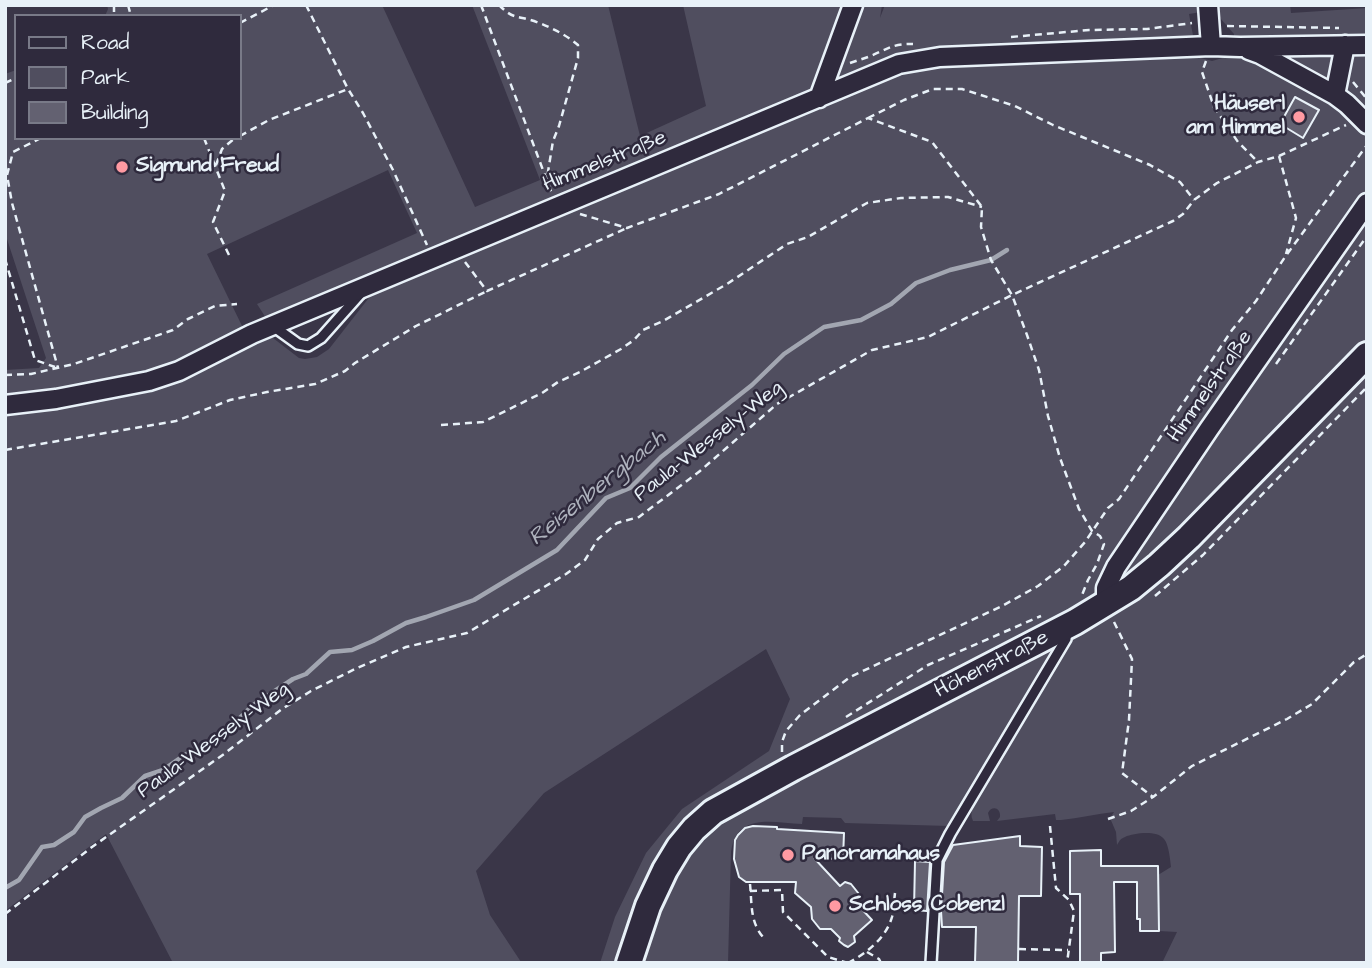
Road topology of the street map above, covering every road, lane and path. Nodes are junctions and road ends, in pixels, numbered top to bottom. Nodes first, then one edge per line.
1 (274, 5) edge
2 (306, 5) edge
3 (481, 5) edge
4 (499, 5) edge
5 (853, 5) edge
6 (1208, 5) edge
7 (242, 22) edge
8 (1210, 25) junction
9 (1345, 36) junction
10 (1367, 45) edge
11 (1211, 46) junction
12 (1240, 47) junction
13 (348, 89) junction
14 (1335, 95) junction
15 (818, 98) junction
16 (869, 118) junction
17 (1364, 121) edge
18 (242, 135) edge
19 (37, 140) edge
20 (205, 140) edge
21 (233, 140) edge
22 (1367, 145) edge
23 (1279, 156) junction
24 (1258, 162) junction
25 (216, 164) junction
26 (547, 180) junction
27 (1194, 200) junction
28 (1367, 203) edge
29 (556, 207) junction
30 (982, 207) junction
31 (627, 228) junction
32 (1367, 236) edge
33 (454, 249) junction
34 (229, 255) dead end
35 (1286, 257) junction
36 (433, 258) junction
37 (5, 259) edge
38 (366, 287) junction
39 (487, 290) junction
40 (1012, 295) junction
41 (237, 304) dead end
42 (273, 326) junction
43 (1367, 355) edge
44 (58, 368) junction
45 (1272, 369) dead end
46 (5, 375) edge
47 (5, 405) edge
48 (442, 425) dead end
49 (5, 450) edge
50 (1092, 531) junction
51 (1110, 613) junction
52 (1066, 614) junction
53 (1367, 654) edge
54 (838, 723) dead end
55 (781, 759) dead end
56 (1153, 797) junction
57 (1108, 819) dead end
58 (1050, 826) dead end
59 (750, 884) dead end
60 (750, 891) junction
61 (895, 893) dead end
62 (5, 914) edge
63 (764, 937) dead end
64 (1019, 949) dead end
65 (1069, 950) junction
66 (867, 952) junction
67 (629, 963) edge
68 (848, 963) edge
69 (881, 963) edge
70 (931, 963) edge
71 (1067, 963) edge

1 - 7 path
2 - 13 path
3 - 26 path
4 - 26 path
5 - 15 street
6 - 8 street
8 - 9 path
8 - 11 street
9 - 10 street, Himmelstraße
9 - 12 street, Himmelstraße
9 - 14 street
11 - 12 street, Himmelstraße
11 - 15 street, Himmelstraße
11 - 24 path
12 - 14 street, Himmelstraße
13 - 18 path
13 - 36 path
14 - 17 street, Himmelstraße
15 - 29 street, Himmelstraße
16 - 27 path
16 - 30 path
16 - 31 path
17 - 23 path, Paula-Wessely-Weg
19 - 44 path
20 - 25 path
21 - 25 path
22 - 35 path
23 - 24 path, Paula-Wessely-Weg
23 - 35 path
24 - 27 path, Paula-Wessely-Weg
25 - 34 path
26 - 29 path
27 - 40 path, Paula-Wessely-Weg
28 - 51 street, Himmelstraße
29 - 31 path
29 - 33 street, Himmelstraße
30 - 40 path
30 - 48 path
31 - 39 path
32 - 45 path
33 - 36 street, Himmelstraße
33 - 39 path
35 - 50 path
36 - 38 street, Himmelstraße
37 - 44 path
38 - 42 street, Himmelstraße
38 - 42 lane
39 - 49 path
40 - 50 path
40 - 62 path, Paula-Wessely-Weg
41 - 44 path
42 - 47 street, Himmelstraße
43 - 51 street, Höhenstraße
44 - 46 path
50 - 52 path
50 - 55 path
51 - 52 street, Höhenstraße
51 - 56 path
52 - 54 path
52 - 67 street, Höhenstraße
52 - 70 lane
53 - 56 path
56 - 57 path
58 - 65 path
59 - 60 path
60 - 63 path
60 - 68 path
61 - 66 path
64 - 65 path
65 - 71 path
66 - 68 path
66 - 69 path

